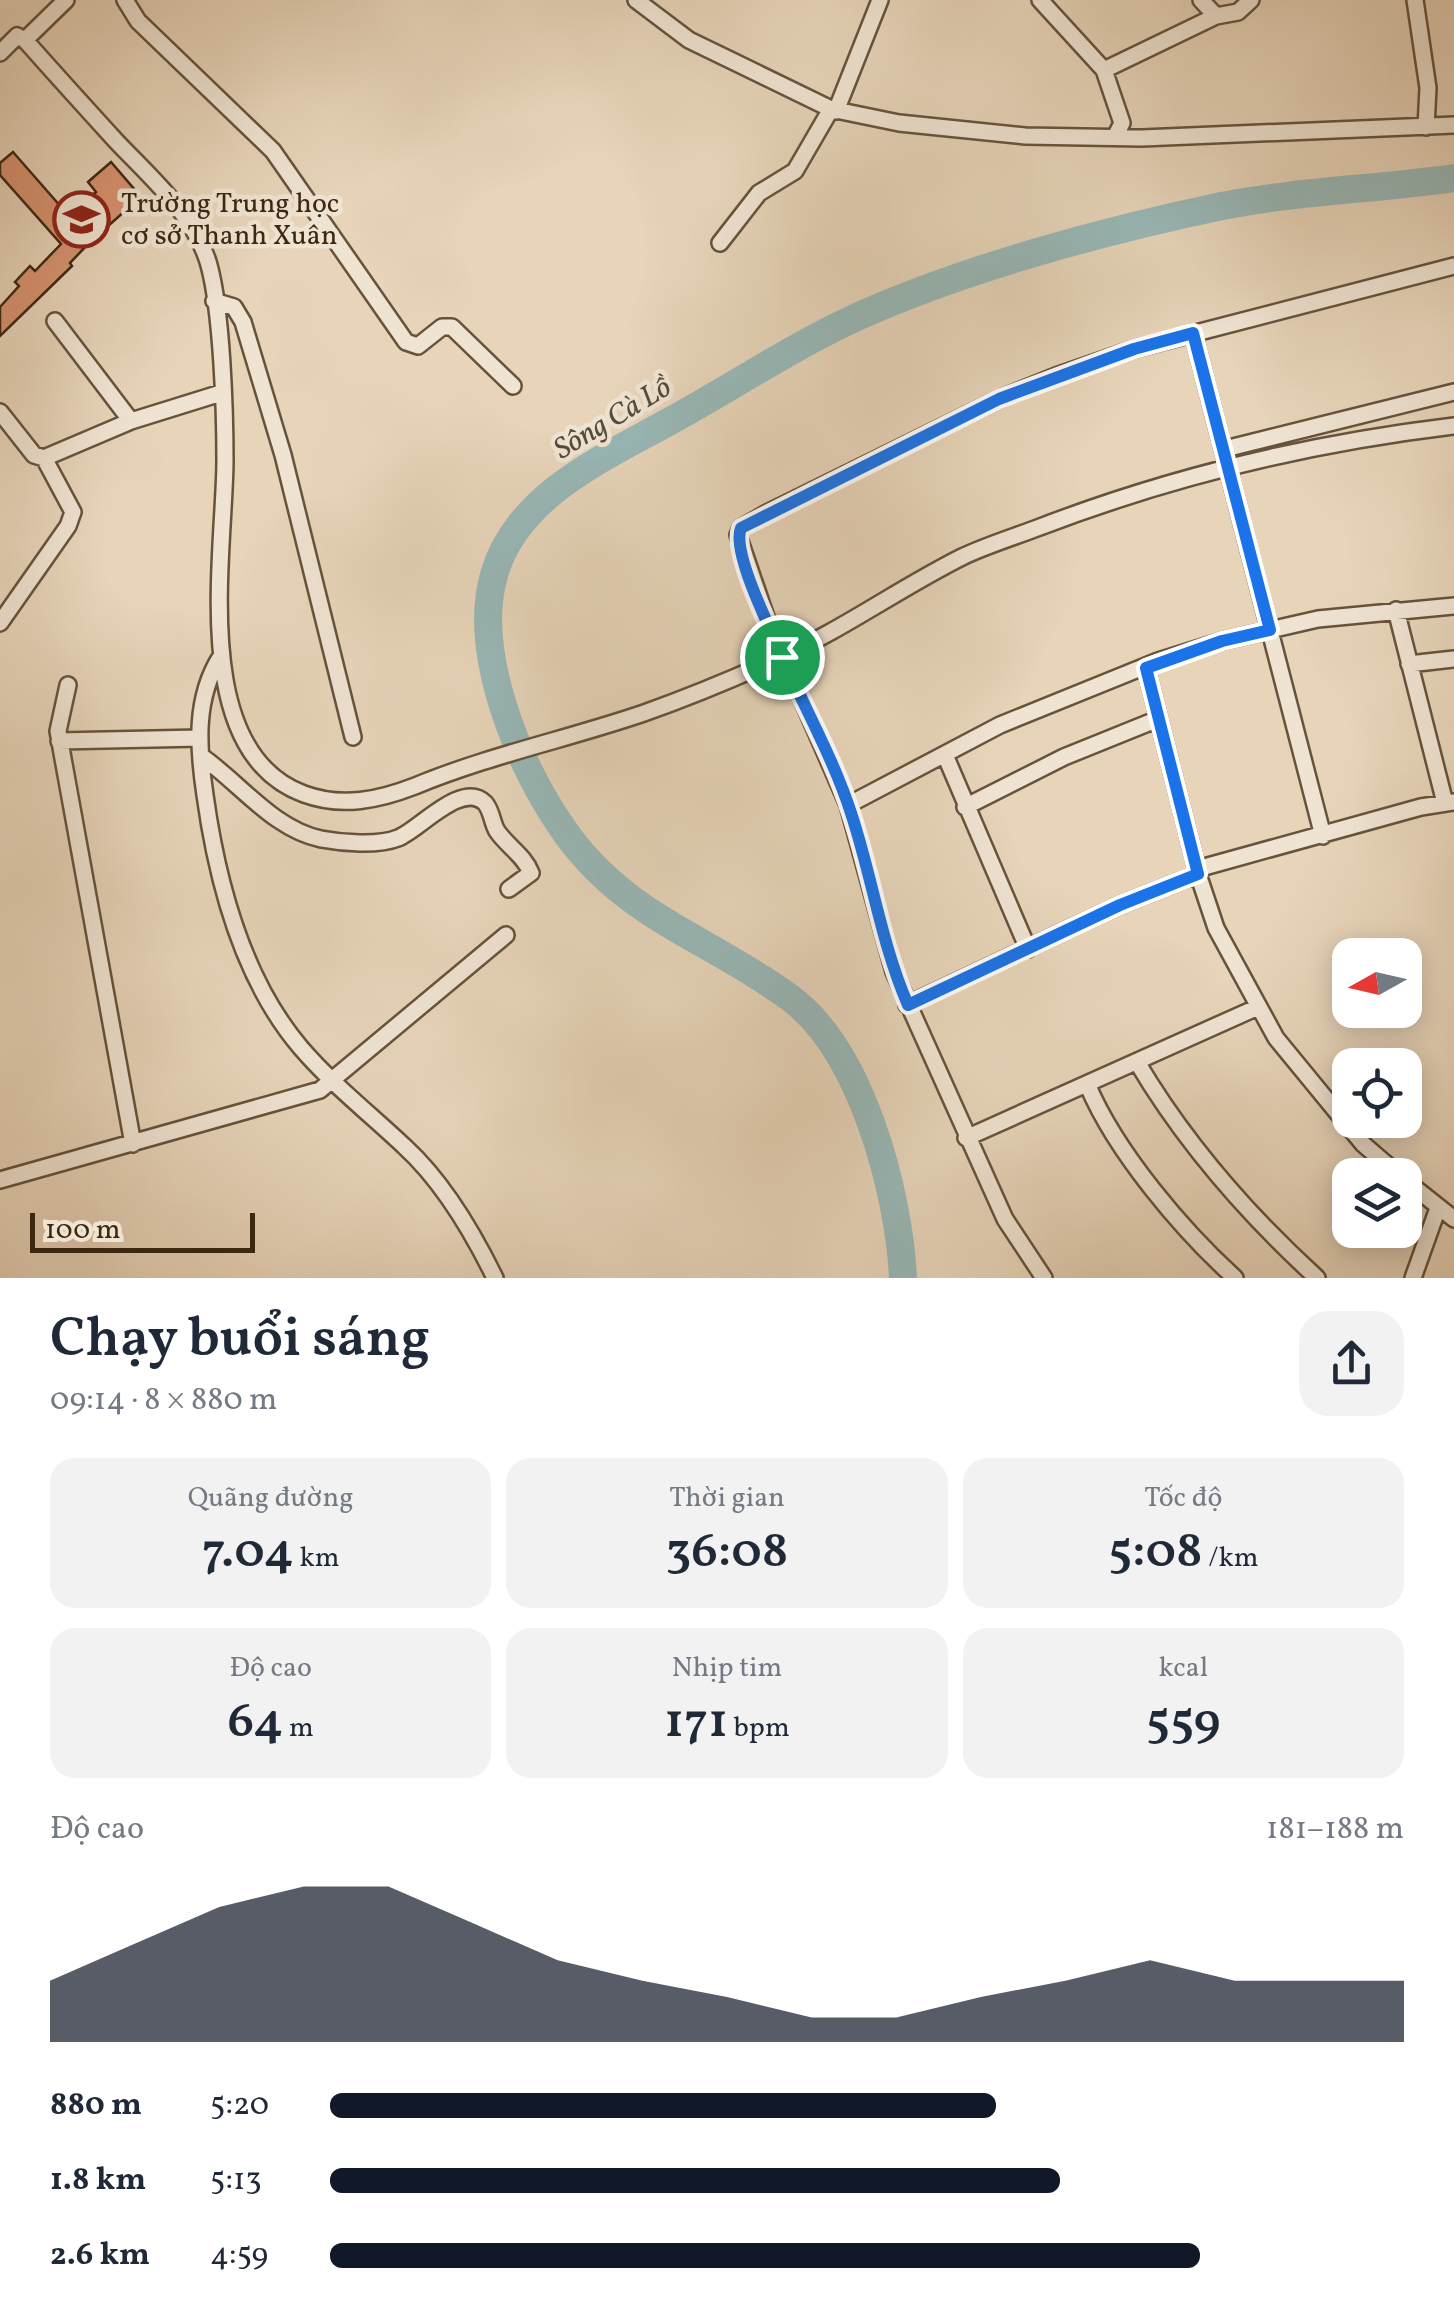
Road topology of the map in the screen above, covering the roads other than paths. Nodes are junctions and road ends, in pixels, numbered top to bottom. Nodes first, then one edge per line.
1 (66, 0) edge
2 (125, 0) edge
3 (880, 0) edge
4 (1040, 0) edge
5 (1201, 0) edge
6 (1250, 0) edge
7 (1415, 0) edge
8 (640, 1) edge
9 (1216, 16) junction
10 (24, 40) junction
11 (0, 53) edge
12 (1104, 70) junction
13 (834, 110) junction
14 (1454, 126) edge
15 (1426, 127) junction
16 (1116, 137) junction
17 (720, 242) dead end
18 (1454, 266) edge
19 (214, 302) junction
20 (56, 321) dead end
21 (1193, 333) junction
22 (513, 386) dead end
23 (1454, 392) edge
24 (222, 393) junction
25 (0, 412) edge
26 (131, 421) junction
27 (1454, 426) edge
28 (1226, 457) junction
29 (44, 458) junction
30 (1454, 606) edge
31 (1396, 610) junction
32 (0, 623) edge
33 (1270, 630) junction
34 (222, 654) junction
35 (782, 657) junction
36 (1454, 659) edge
37 (1409, 664) junction
38 (1146, 668) junction
39 (68, 685) dead end
40 (1158, 719) junction
41 (200, 738) junction
42 (353, 738) dead end
43 (60, 741) junction
44 (202, 756) junction
45 (945, 756) junction
46 (1449, 802) edge
47 (848, 805) junction
48 (965, 807) junction
49 (1323, 836) junction
50 (1197, 872) junction
51 (510, 890) dead end
52 (506, 935) dead end
53 (1028, 948) junction
54 (908, 1005) junction
55 (1258, 1007) junction
56 (1137, 1062) junction
57 (330, 1078) junction
58 (1088, 1086) junction
59 (966, 1138) junction
60 (133, 1144) junction
61 (1382, 1158) edge
62 (0, 1180) edge
63 (1422, 1194) edge
64 (1438, 1208) junction
65 (1454, 1219) edge
66 (495, 1278) edge
67 (1044, 1278) edge
68 (1235, 1278) edge
69 (1316, 1278) edge
70 (1413, 1278) edge

1 - 10 street
2 - 22 street
3 - 13 street
4 - 12 street
5 - 9 street
6 - 9 street
7 - 15 street
8 - 13 street
9 - 12 street
10 - 11 street
10 - 19 street
12 - 16 street
13 - 16 street
13 - 17 street
14 - 15 street
15 - 16 street
18 - 21 street
19 - 24 street
19 - 42 street
20 - 26 street
21 - 28 street
21 - 35 street
23 - 28 street
24 - 26 street
24 - 34 street
25 - 29 street
26 - 29 street
27 - 28 street
28 - 33 street
28 - 35 street
29 - 32 street
30 - 31 street
31 - 33 street
31 - 37 street
33 - 38 street
33 - 49 street
34 - 35 street
34 - 41 street
35 - 47 street
36 - 37 street
37 - 46 street
38 - 40 street
38 - 45 street
39 - 43 street
40 - 48 street
40 - 50 street
41 - 43 street
41 - 44 street
43 - 60 street
44 - 51 street
44 - 57 street
45 - 47 street
45 - 48 street
46 - 49 street
47 - 54 street
48 - 53 street
49 - 50 street
50 - 53 street
50 - 55 street
52 - 57 street
53 - 54 street
54 - 59 street
55 - 56 street
55 - 61 street
56 - 58 street
56 - 69 street
57 - 60 street
57 - 66 street
58 - 59 street
58 - 68 street
59 - 67 street
60 - 62 street
63 - 64 street
64 - 65 street
64 - 70 street

